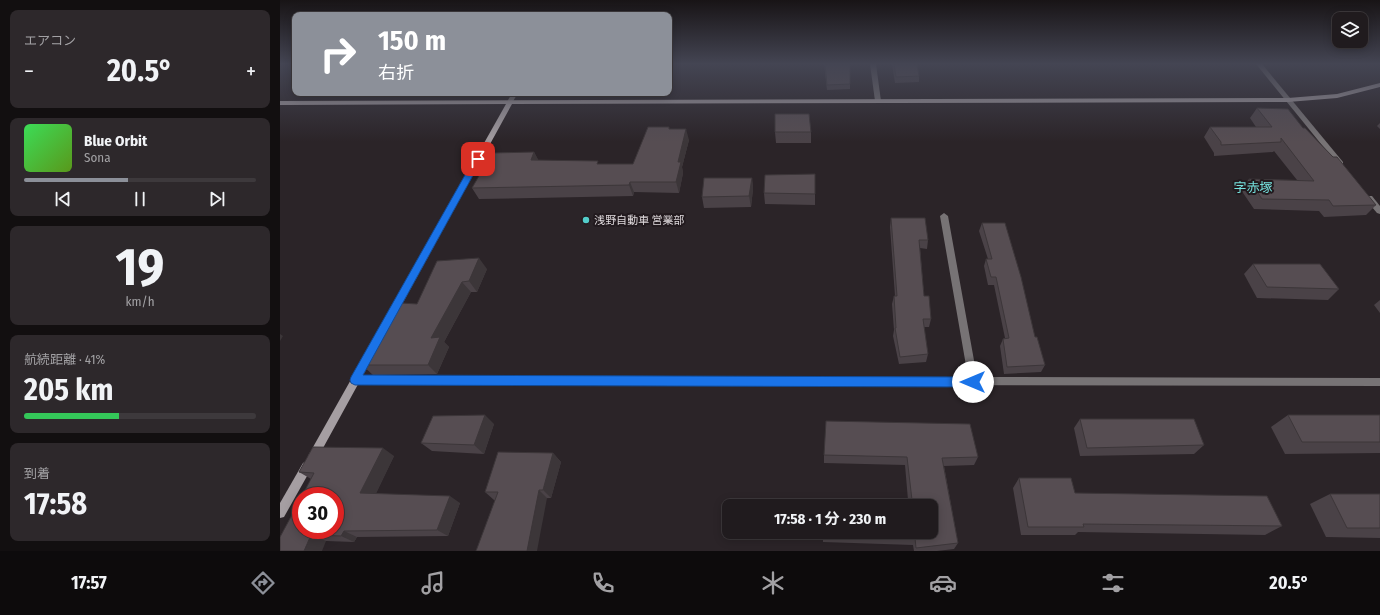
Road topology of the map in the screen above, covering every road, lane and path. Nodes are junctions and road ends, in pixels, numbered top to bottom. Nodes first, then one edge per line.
1 (877, 90) edge
2 (1280, 90) edge
3 (1362, 90) edge
4 (513, 96) edge
5 (1288, 100) junction
6 (878, 101) junction
7 (510, 102) junction
8 (280, 103) edge
9 (1344, 168) edge
10 (1365, 192) edge
11 (1380, 211) edge
12 (944, 216) dead end
13 (355, 380) junction
14 (973, 382) junction
15 (1380, 382) edge
16 (280, 514) edge

1 - 6 street
2 - 5 street
3 - 5 street
4 - 7 street
5 - 6 street
5 - 9 street
6 - 7 street
7 - 8 street
7 - 13 street
10 - 11 street
12 - 14 street
13 - 14 street
13 - 16 street
14 - 15 street

